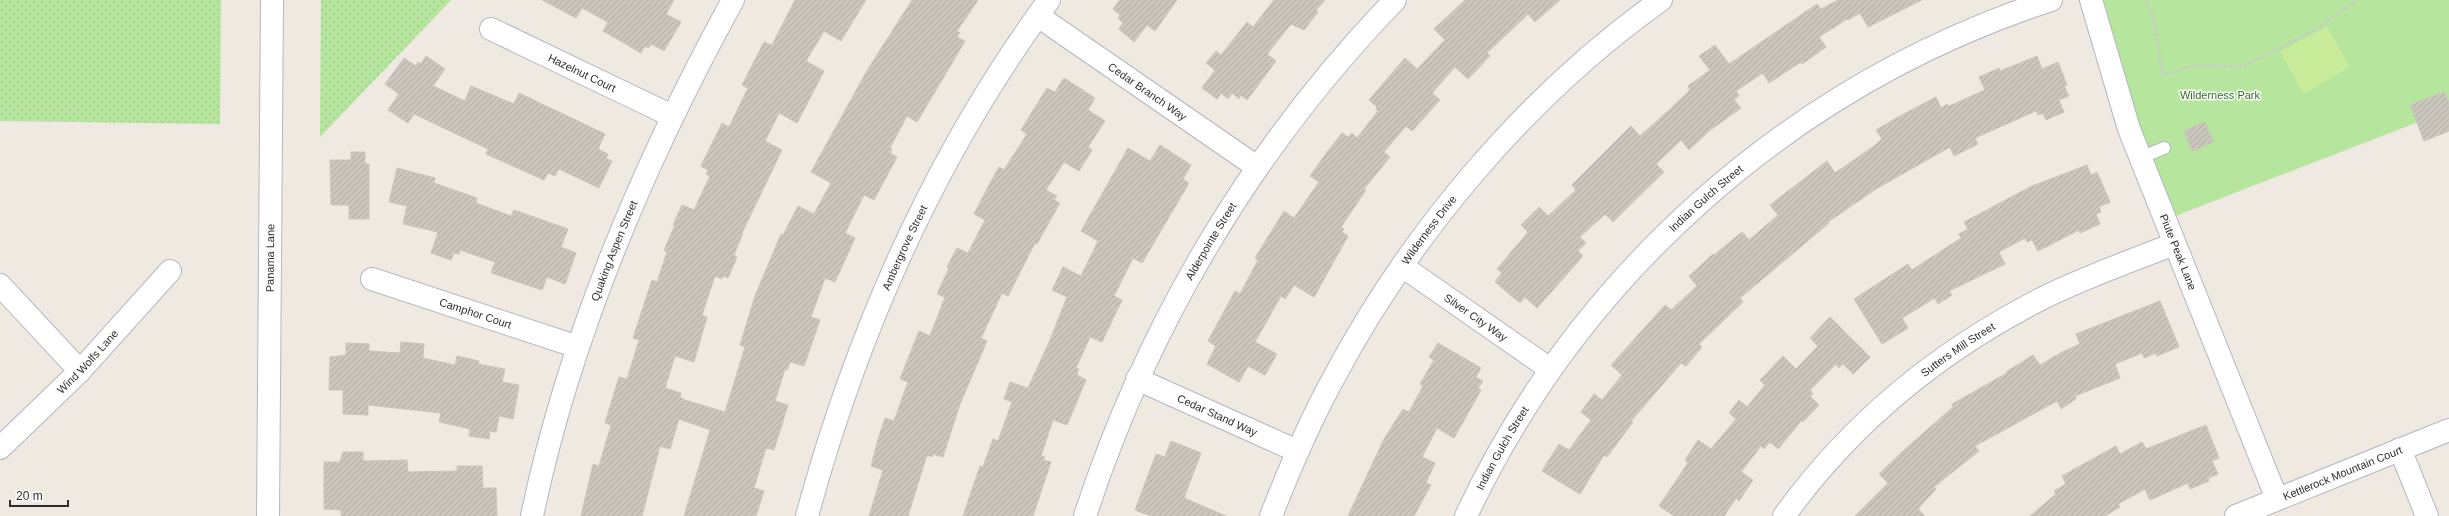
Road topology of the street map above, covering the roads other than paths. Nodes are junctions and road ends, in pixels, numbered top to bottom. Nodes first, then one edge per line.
1 (272, 0) edge
2 (733, 0) edge
3 (1395, 0) edge
4 (1661, 0) edge
5 (2051, 0) edge
6 (2091, 0) edge
7 (1044, 8) edge
8 (492, 29) dead end
9 (672, 116) junction
10 (2164, 148) dead end
11 (2140, 158) junction
12 (1257, 167) junction
13 (2174, 244) junction
14 (1402, 266) junction
15 (170, 271) dead end
16 (372, 279) dead end
17 (0, 285) edge
18 (578, 347) junction
19 (1550, 369) junction
20 (80, 371) junction
21 (1137, 379) junction
22 (2449, 430) edge
23 (0, 448) edge
24 (2400, 449) junction
25 (1297, 451) junction
26 (2277, 499) junction
27 (268, 516) edge
28 (532, 516) edge
29 (807, 516) edge
30 (1084, 516) edge
31 (1270, 516) edge
32 (1466, 516) edge
33 (1784, 516) edge
34 (2236, 516) edge
35 (2427, 516) edge

1 - 27 street, Panama Lane
2 - 9 street, Quaking Aspen Street
3 - 12 street, Alderpointe Street
4 - 14 street, Wilderness Drive
5 - 19 street, Indian Gulch Street
6 - 11 street, Piute Peak Lane
7 - 12 street, Cedar Branch Way
7 - 29 street, Ambergrove Street
8 - 9 street, Hazelnut Court
9 - 18 street, Quaking Aspen Street
10 - 11 lane
11 - 13 street, Piute Peak Lane
12 - 21 street, Alderpointe Street
13 - 26 street, Piute Peak Lane
13 - 33 street, Sutters Mill Street
14 - 19 street, Silver City Way
14 - 25 street, Wilderness Drive
15 - 20 street, Wind Wolfs Lane
16 - 18 street, Camphor Court
17 - 20 street
18 - 28 street, Quaking Aspen Street
19 - 32 street, Indian Gulch Street
20 - 23 street, Wind Wolfs Lane
21 - 25 street, Cedar Stand Way
21 - 30 street, Alderpointe Street
22 - 24 street, Kettlerock Mountain Court
24 - 26 street, Kettlerock Mountain Court
24 - 35 street
25 - 31 street, Wilderness Drive
26 - 34 street, Kettlerock Mountain Court

